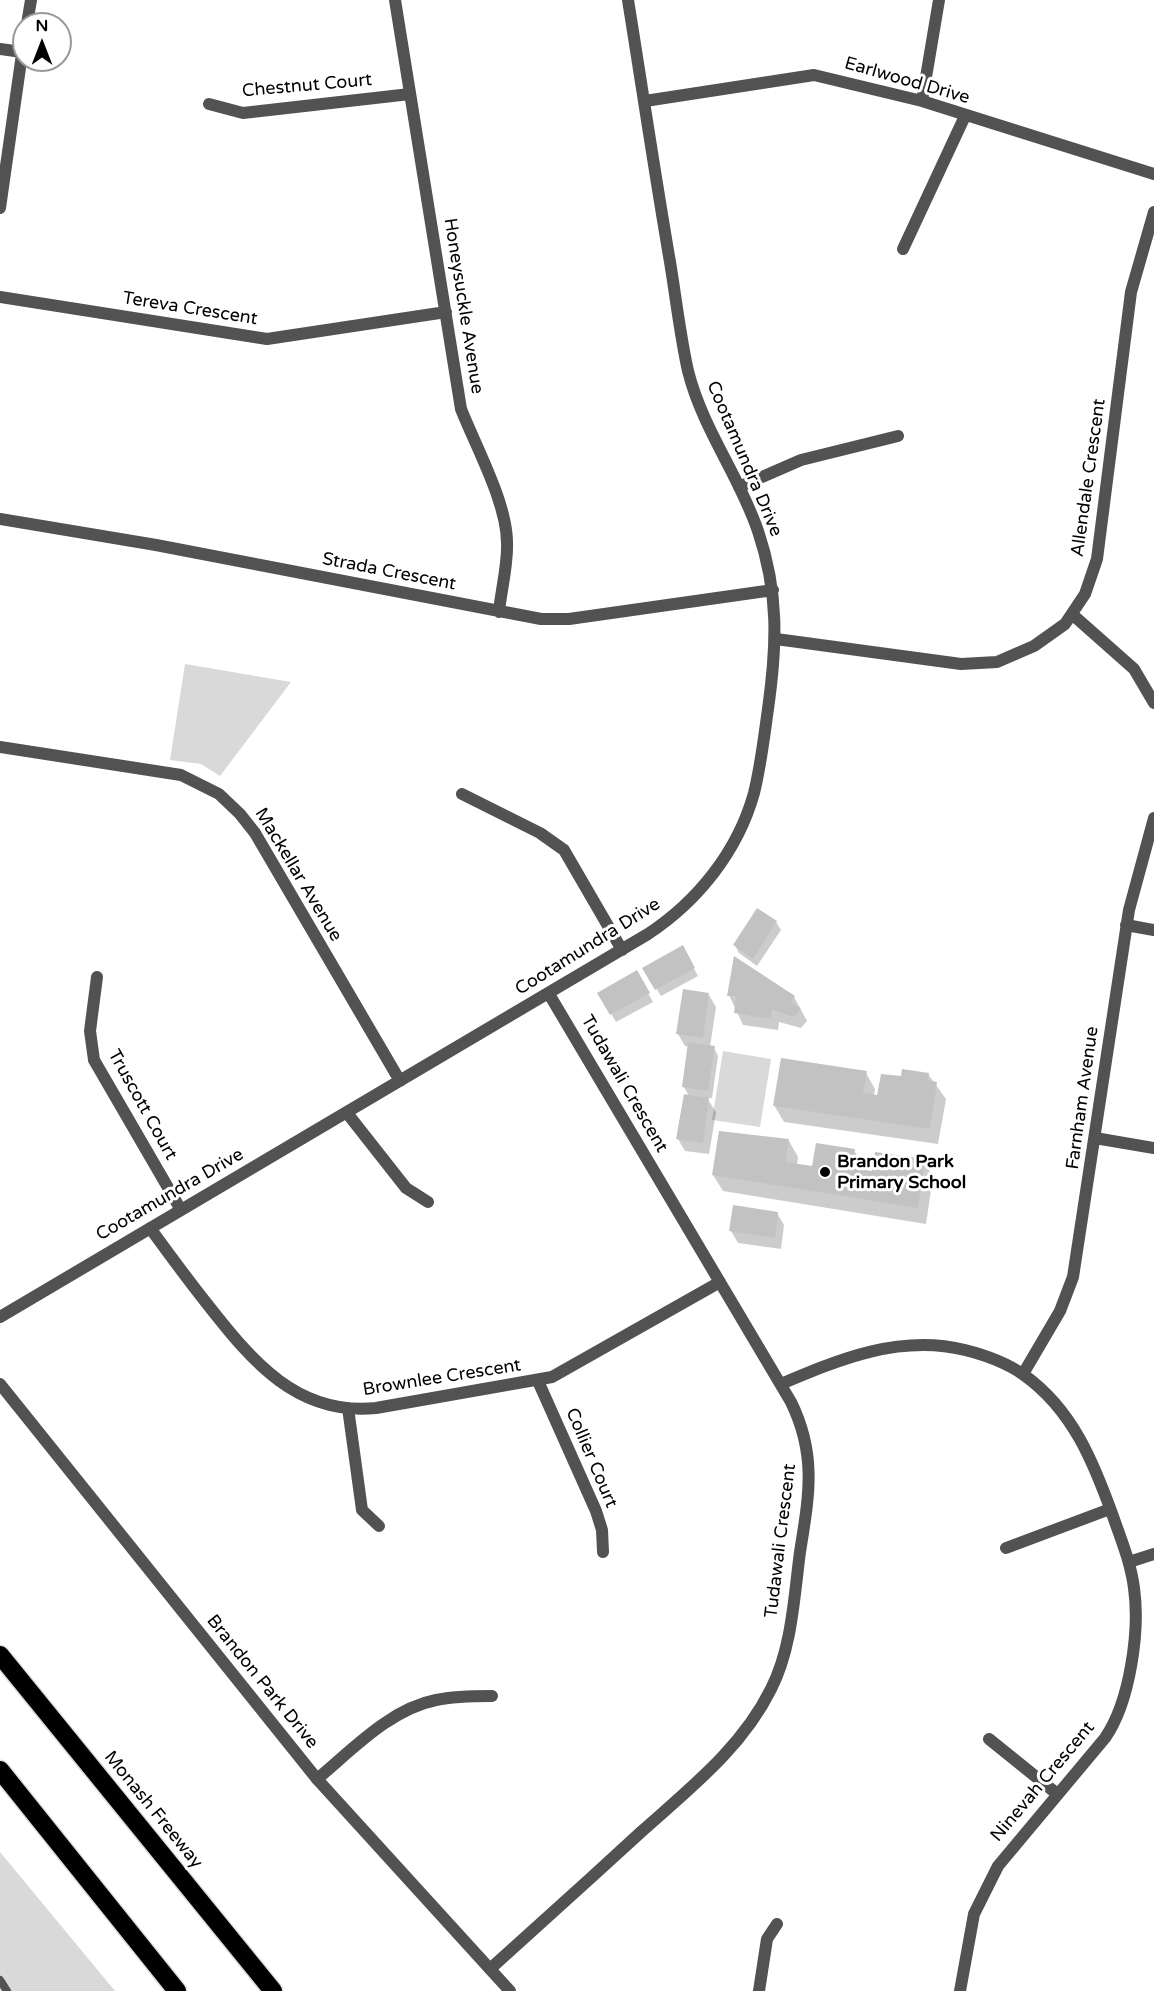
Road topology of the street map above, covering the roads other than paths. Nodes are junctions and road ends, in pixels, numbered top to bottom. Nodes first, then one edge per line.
1 (395, 0) edge
2 (628, 0) edge
3 (939, 0) edge
4 (19, 72) edge
5 (410, 94) junction
6 (645, 101) junction
7 (922, 101) junction
8 (209, 104) dead end
9 (965, 116) junction
10 (1154, 174) edge
11 (0, 208) edge
12 (1154, 212) edge
13 (903, 249) dead end
14 (0, 297) edge
15 (446, 312) junction
16 (898, 436) dead end
17 (739, 486) junction
18 (0, 519) edge
19 (773, 590) junction
20 (499, 612) junction
21 (1073, 615) junction
22 (776, 639) junction
23 (1154, 702) edge
24 (0, 747) edge
25 (462, 794) dead end
26 (1154, 818) edge
27 (1126, 925) junction
28 (1154, 930) edge
29 (622, 950) junction
30 (96, 977) dead end
31 (549, 994) junction
32 (400, 1081) junction
33 (347, 1113) junction
34 (1095, 1138) junction
35 (1154, 1148) edge
36 (428, 1202) dead end
37 (181, 1210) junction
38 (150, 1228) junction
39 (720, 1282) junction
40 (0, 1317) edge
41 (1023, 1374) junction
42 (538, 1381) junction
43 (0, 1384) edge
44 (781, 1384) junction
45 (348, 1408) junction
46 (1110, 1509) junction
47 (380, 1526) dead end
48 (1006, 1548) dead end
49 (603, 1552) dead end
50 (1154, 1554) edge
51 (1129, 1562) junction
52 (0, 1655) edge
53 (492, 1695) dead end
54 (989, 1739) dead end
55 (0, 1770) edge
56 (317, 1779) junction
57 (1056, 1793) junction
58 (777, 1924) dead end
59 (248, 1958) junction
60 (490, 1970) junction
61 (0, 1980) edge
62 (7, 1991) edge
63 (177, 1991) edge
64 (273, 1991) edge
65 (279, 1991) edge
66 (510, 1991) edge
67 (759, 1991) edge
68 (960, 1991) edge

1 - 5 street, Honeysuckle Avenue
2 - 6 street, Cootamundra Drive
3 - 7 street
4 - 11 street
5 - 8 street, Chestnut Court
5 - 15 street, Honeysuckle Avenue
6 - 7 street, Earlwood Drive
6 - 17 street, Cootamundra Drive
7 - 9 street, Earlwood Drive
9 - 10 street, Earlwood Drive
9 - 13 street
12 - 21 street, Allendale Crescent
14 - 15 street, Tereva Crescent
15 - 20 street, Honeysuckle Avenue
16 - 17 street
17 - 19 street, Cootamundra Drive
18 - 20 street, Strada Crescent
19 - 20 street, Strada Crescent
19 - 22 street, Cootamundra Drive
21 - 22 street, Allendale Crescent
21 - 23 street
22 - 29 street, Cootamundra Drive
24 - 32 street, Mackellar Avenue
25 - 29 street
26 - 27 street, Farnham Avenue
27 - 28 street
27 - 34 street, Farnham Avenue
29 - 31 street, Cootamundra Drive
30 - 37 street, Truscott Court
31 - 32 street, Cootamundra Drive
31 - 39 street, Tudawali Crescent
32 - 33 street, Cootamundra Drive
33 - 36 street
33 - 37 street, Cootamundra Drive
34 - 35 street
34 - 41 street, Farnham Avenue
37 - 38 street, Cootamundra Drive
38 - 40 street, Cootamundra Drive
38 - 45 street, Brownlee Crescent
39 - 42 street, Brownlee Crescent
39 - 44 street, Tudawali Crescent
41 - 44 street, Ninevah Crescent
41 - 46 street, Ninevah Crescent
42 - 45 street, Brownlee Crescent
42 - 49 street, Collier Court
43 - 56 street, Brandon Park Drive
44 - 60 street, Tudawali Crescent
45 - 47 street
46 - 48 street
46 - 51 street, Ninevah Crescent
50 - 51 street
51 - 57 street, Ninevah Crescent
52 - 59 highway, Monash Freeway
53 - 56 street
54 - 57 street
55 - 63 highway
56 - 60 street, Brandon Park Drive
57 - 68 street, Ninevah Crescent
58 - 67 street
59 - 64 highway, Monash Freeway
59 - 65 highway
60 - 66 street, Brandon Park Drive
61 - 62 lane

